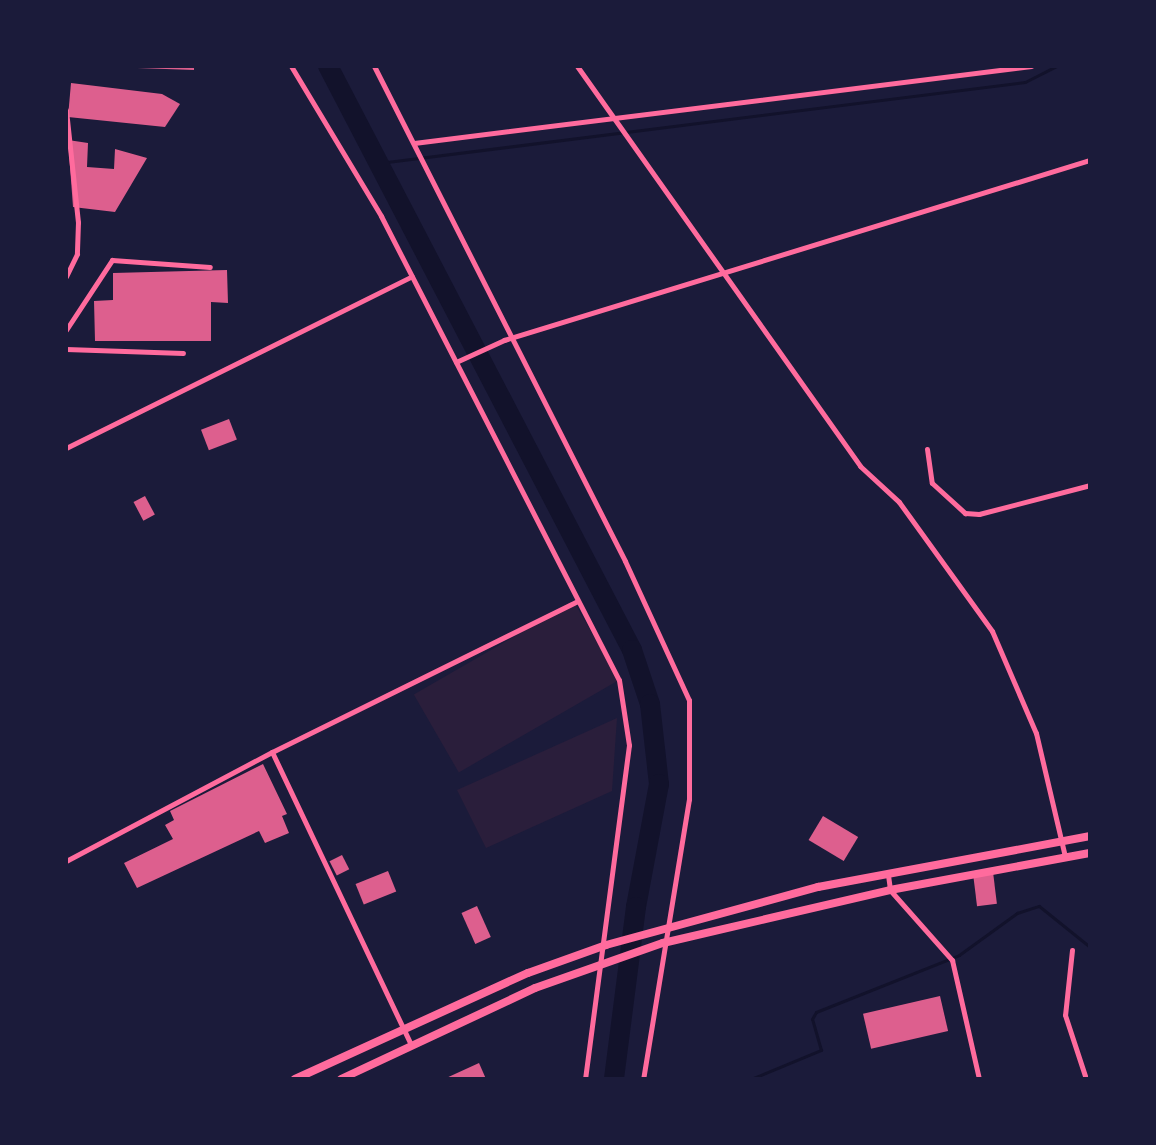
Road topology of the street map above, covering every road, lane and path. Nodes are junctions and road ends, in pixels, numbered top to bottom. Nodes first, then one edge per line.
1 (291, 66) edge
2 (374, 66) edge
3 (577, 66) edge
4 (1031, 66) edge
5 (66, 110) edge
6 (614, 120) junction
7 (414, 143) junction
8 (1090, 160) edge
9 (210, 267) dead end
10 (720, 273) junction
11 (412, 276) junction
12 (66, 277) edge
13 (66, 330) edge
14 (507, 339) junction
15 (66, 349) edge
16 (183, 353) dead end
17 (456, 362) junction
18 (66, 448) edge
19 (927, 449) dead end
20 (1090, 485) edge
21 (578, 601) junction
22 (272, 752) junction
23 (1090, 836) edge
24 (1062, 840) junction
25 (1090, 853) edge
26 (1065, 857) junction
27 (66, 861) edge
28 (888, 873) junction
29 (890, 890) junction
30 (665, 927) junction
31 (663, 943) junction
32 (606, 945) junction
33 (1072, 950) dead end
34 (604, 962) junction
35 (403, 1029) junction
36 (411, 1045) junction
37 (295, 1079) edge
38 (341, 1079) edge
39 (585, 1079) edge
40 (643, 1079) edge
41 (979, 1079) edge
42 (1086, 1079) edge

1 - 11 street
2 - 7 street
3 - 6 street
4 - 6 street
5 - 12 street
6 - 7 street
6 - 10 street
7 - 14 street
8 - 10 street
9 - 13 street
10 - 14 street
10 - 24 street
11 - 17 street
11 - 18 street
14 - 17 street
14 - 30 street
15 - 16 street
17 - 21 street
19 - 20 street
21 - 22 street
21 - 32 street
22 - 27 street
22 - 35 street
23 - 24 main road
24 - 26 street
24 - 28 main road
25 - 26 main road
26 - 29 main road
28 - 29 street
28 - 30 main road
29 - 31 main road
29 - 41 street
30 - 31 street
30 - 32 main road
31 - 34 main road
31 - 40 street
32 - 34 street
32 - 35 main road
33 - 42 street
34 - 36 main road
34 - 39 street
35 - 36 street
35 - 37 main road
36 - 38 main road

